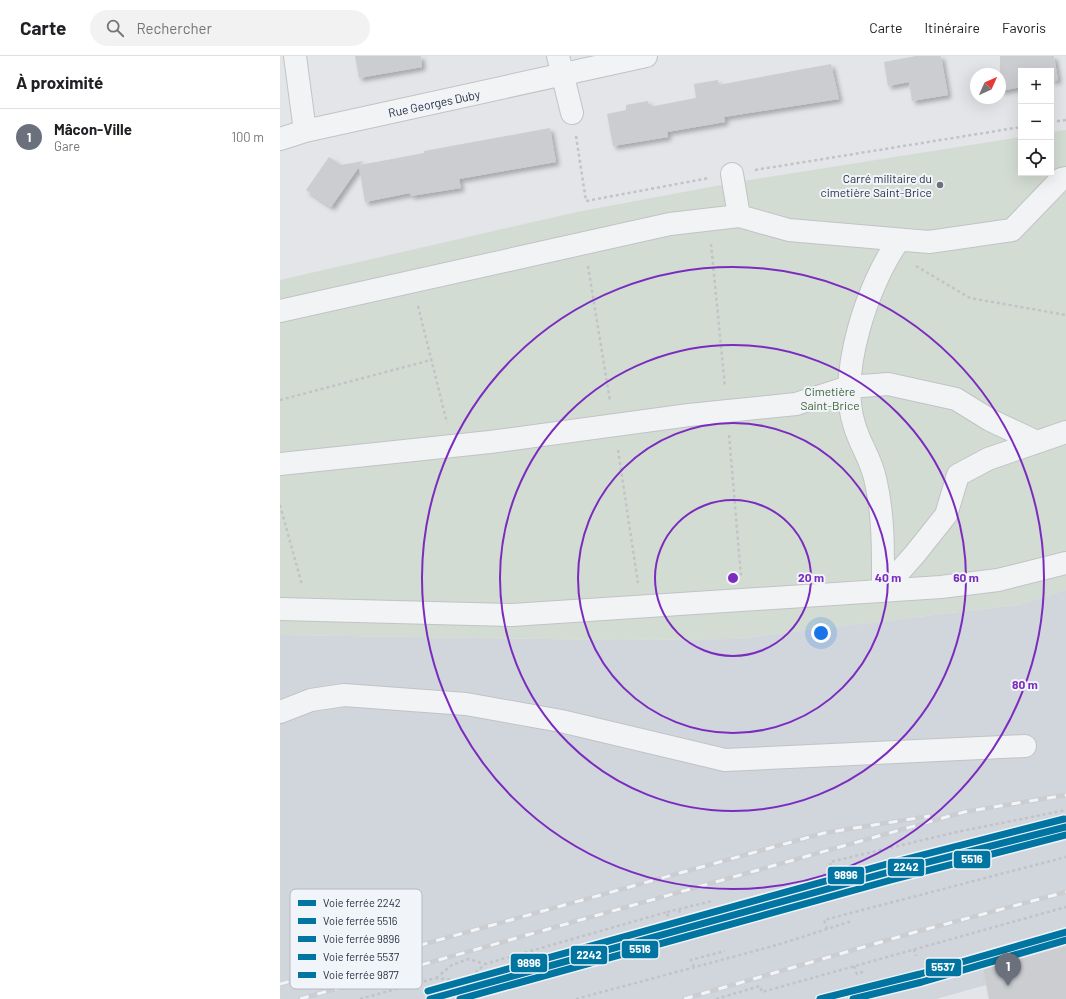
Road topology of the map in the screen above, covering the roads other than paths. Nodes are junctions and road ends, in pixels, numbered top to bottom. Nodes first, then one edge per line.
1 (294, 56) edge
2 (646, 56) edge
3 (560, 66) edge
4 (572, 113) road end
5 (305, 131) junction
6 (280, 139) edge
7 (732, 174) road end
8 (1066, 178) edge
9 (739, 216) junction
10 (895, 246) junction
11 (280, 311) edge
12 (849, 388) junction
13 (1066, 432) edge
14 (1037, 442) junction
15 (280, 464) edge
16 (1066, 563) edge
17 (883, 590) junction
18 (280, 609) edge
19 (280, 712) edge
20 (1025, 746) dead end

1 - 5 street
2 - 3 street, Rue Georges Duby
3 - 4 street
3 - 5 street, Rue Georges Duby
5 - 6 street, Rue Georges Duby
7 - 9 street
8 - 10 street
9 - 10 street
9 - 11 street
10 - 12 street
12 - 14 street
12 - 15 street
12 - 17 street
13 - 14 street
14 - 17 street
16 - 17 street
17 - 18 street
19 - 20 street

